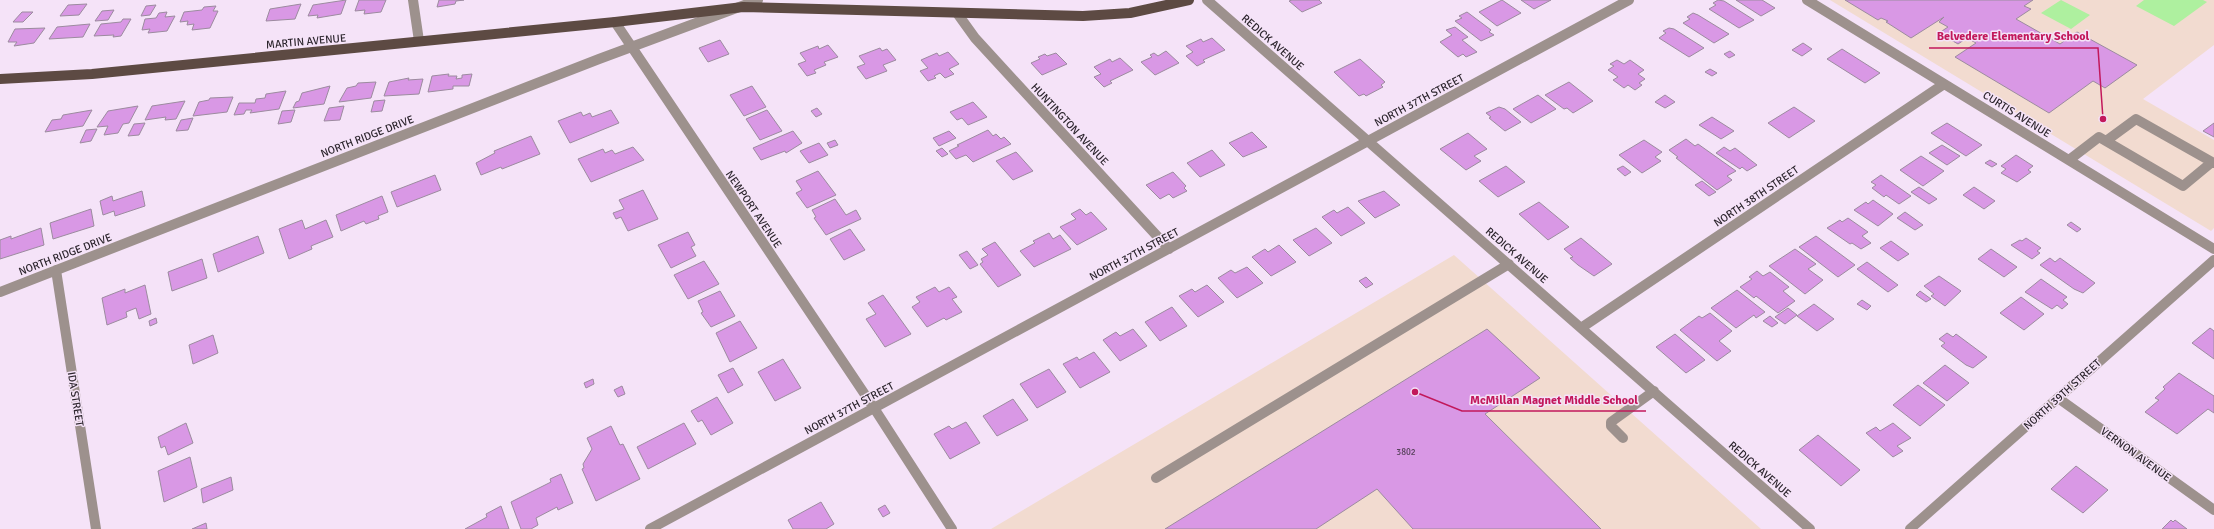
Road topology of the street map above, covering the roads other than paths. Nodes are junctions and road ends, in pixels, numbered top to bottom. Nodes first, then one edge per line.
1 (412, 0) edge
2 (758, 0) edge
3 (1189, 0) edge
4 (1207, 0) edge
5 (1630, 0) edge
6 (1808, 0) edge
7 (744, 7) junction
8 (957, 13) junction
9 (615, 22) junction
10 (419, 41) junction
11 (631, 47) junction
12 (0, 79) edge
13 (1944, 84) junction
14 (1368, 141) junction
15 (2106, 141) junction
16 (2069, 160) junction
17 (2213, 162) edge
18 (1169, 249) junction
19 (2214, 249) edge
20 (2214, 260) edge
21 (1509, 264) junction
22 (56, 270) junction
23 (0, 292) edge
24 (1581, 328) junction
25 (1654, 391) junction
26 (2058, 398) junction
27 (874, 408) junction
28 (1623, 438) dead end
29 (1156, 478) dead end
30 (2214, 510) edge
31 (96, 529) edge
32 (650, 529) edge
33 (952, 529) edge
34 (1810, 529) edge
35 (1910, 529) edge

1 - 10 street
2 - 7 street, NORTH RIDGE DRIVE
3 - 8 main road
4 - 14 street, REDICK AVENUE
5 - 14 street, NORTH 37TH STREET
6 - 13 street, CURTIS AVENUE
7 - 8 main road
7 - 9 main road, MARTIN AVENUE
7 - 11 street, NORTH RIDGE DRIVE
8 - 18 street, HUNTINGTON AVENUE
9 - 10 main road, MARTIN AVENUE
9 - 11 street, NEWPORT AVENUE
10 - 12 main road, MARTIN AVENUE
11 - 22 street, NORTH RIDGE DRIVE
11 - 27 street, NEWPORT AVENUE
13 - 16 street, CURTIS AVENUE
13 - 24 street, NORTH 38TH STREET
14 - 18 street, NORTH 37TH STREET
14 - 21 street, REDICK AVENUE
15 - 16 street
15 - 17 street
15 - 17 street
16 - 19 street, CURTIS AVENUE
18 - 27 street, NORTH 37TH STREET
20 - 26 street, NORTH 39TH STREET
21 - 24 street, REDICK AVENUE
21 - 29 street
22 - 23 street, NORTH RIDGE DRIVE
22 - 31 street, IDA STREET
24 - 25 street, REDICK AVENUE
25 - 28 street
25 - 34 street, REDICK AVENUE
26 - 30 street, VERNON AVENUE
26 - 35 street, NORTH 39TH STREET
27 - 32 street, NORTH 37TH STREET
27 - 33 street, NEWPORT AVENUE

